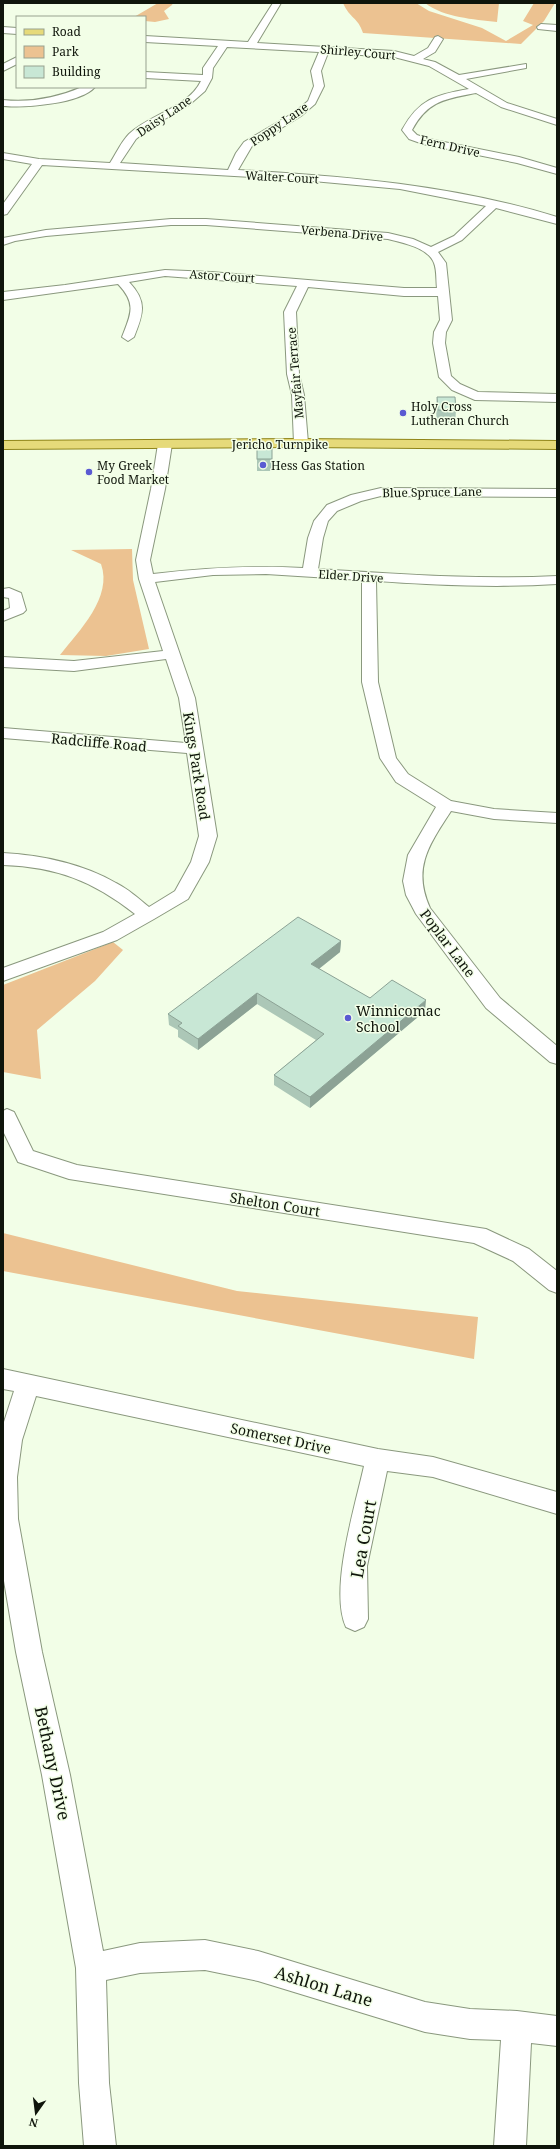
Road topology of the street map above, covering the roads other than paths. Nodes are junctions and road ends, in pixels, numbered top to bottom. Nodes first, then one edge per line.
1 (277, 3) edge
2 (541, 27) dead end
3 (557, 28) edge
4 (3, 30) edge
5 (16, 31) edge
6 (146, 39) edge
7 (438, 39) dead end
8 (224, 44) junction
9 (251, 45) junction
10 (325, 49) junction
11 (416, 59) junction
12 (16, 61) edge
13 (523, 66) dead end
14 (3, 68) edge
15 (146, 75) edge
16 (206, 78) junction
17 (459, 78) junction
18 (88, 88) edge
19 (477, 90) junction
20 (3, 103) edge
21 (557, 122) edge
22 (3, 156) edge
23 (38, 162) junction
24 (112, 167) junction
25 (557, 171) edge
26 (231, 174) junction
27 (494, 204) junction
28 (3, 212) edge
29 (557, 221) edge
30 (7, 236) edge
31 (431, 251) junction
32 (120, 279) junction
33 (304, 283) junction
34 (443, 292) junction
35 (3, 296) edge
36 (128, 337) dead end
37 (557, 398) edge
38 (301, 443) junction
39 (165, 444) junction
40 (3, 445) edge
41 (557, 445) edge
42 (557, 493) edge
43 (310, 572) junction
44 (369, 578) junction
45 (146, 579) junction
46 (557, 580) edge
47 (3, 592) edge
48 (3, 616) edge
49 (171, 654) junction
50 (3, 662) edge
51 (3, 733) edge
52 (196, 748) junction
53 (446, 805) junction
54 (557, 818) edge
55 (3, 860) edge
56 (148, 915) junction
57 (3, 975) edge
58 (557, 1057) edge
59 (7, 1117) dead end
60 (557, 1284) edge
61 (15, 1381) edge
62 (378, 1459) junction
63 (557, 1503) edge
64 (355, 1620) dead end
65 (92, 1968) junction
66 (517, 2026) junction
67 (557, 2031) edge
68 (100, 2146) edge
69 (510, 2146) edge

1 - 9 street
2 - 3 street
4 - 5 street
6 - 8 street, Shirley Court
7 - 11 street
8 - 9 street, Shirley Court
8 - 16 street, Daisy Lane
9 - 10 street, Shirley Court
10 - 11 street, Shirley Court
10 - 26 street, Poppy Lane
11 - 17 street, Shirley Court
12 - 14 street
13 - 17 street
15 - 16 street
16 - 24 street, Daisy Lane
17 - 19 street, Shirley Court
18 - 20 street
19 - 21 street, Shirley Court
19 - 25 street, Fern Drive
22 - 23 street, Walter Court
23 - 24 street, Walter Court
23 - 28 street
24 - 26 street, Walter Court
26 - 27 street, Walter Court
27 - 29 street, Walter Court
27 - 31 street
30 - 31 street, Verbena Drive
31 - 34 street
32 - 33 street, Astor Court
32 - 35 street, Astor Court
32 - 36 street
33 - 34 street, Astor Court
33 - 38 street, Mayfair Terrace
34 - 37 street
38 - 39 main road, Jericho Turnpike
38 - 41 main road, Jericho Turnpike
39 - 40 main road, Jericho Turnpike
39 - 45 street, Kings Park Road
42 - 43 street, Blue Spruce Lane
43 - 44 street, Elder Drive
43 - 45 street, Elder Drive
44 - 46 street, Elder Drive
44 - 53 street
45 - 49 street, Kings Park Road
47 - 48 street
49 - 50 street
49 - 52 street, Kings Park Road
51 - 52 street, Radcliffe Road
52 - 56 street, Kings Park Road
53 - 54 street
53 - 58 street, Poplar Lane
55 - 56 street
56 - 57 street, Kings Park Road
59 - 60 street, Shelton Court
61 - 62 street, Somerset Drive
61 - 65 street, Bethany Drive
62 - 63 street, Somerset Drive
62 - 64 street, Lea Court
65 - 66 street, Ashlon Lane
65 - 68 street, Bethany Drive
66 - 67 street, Ashlon Lane
66 - 69 street

